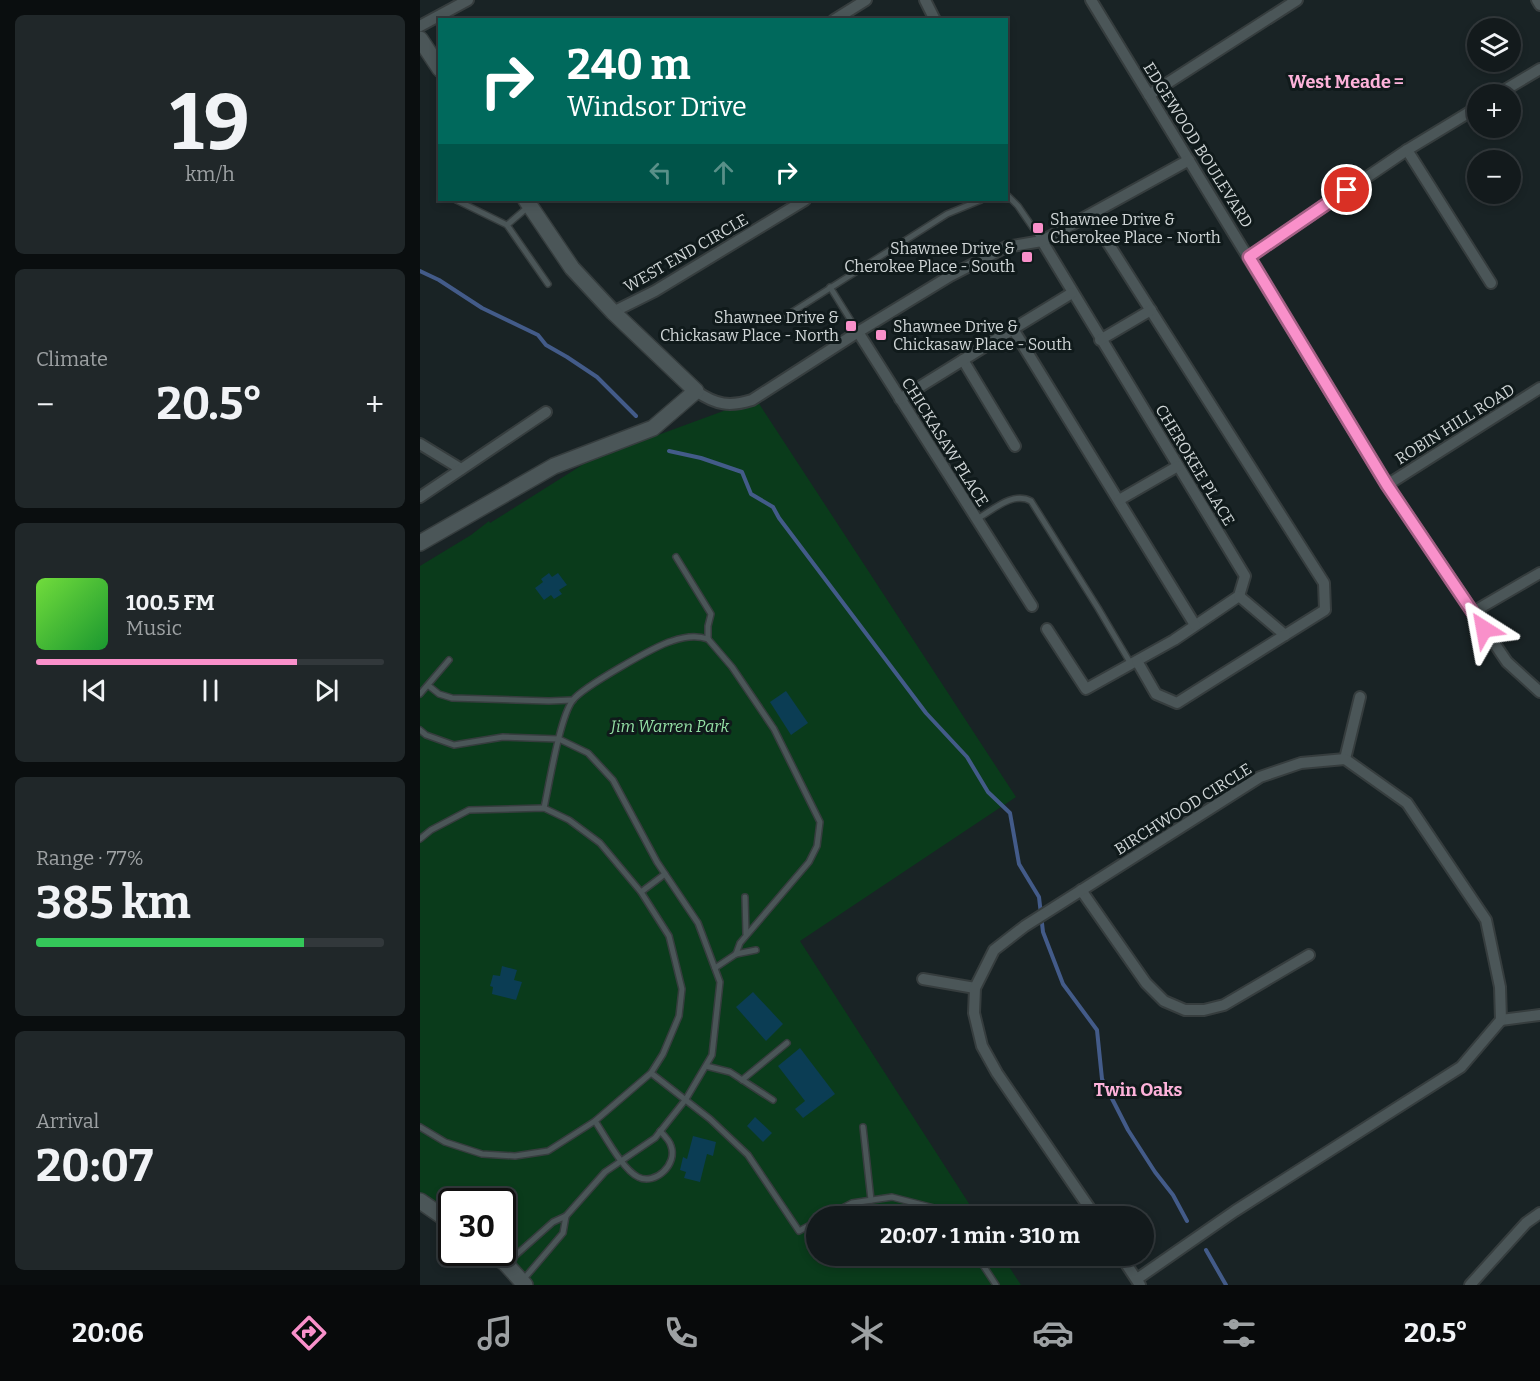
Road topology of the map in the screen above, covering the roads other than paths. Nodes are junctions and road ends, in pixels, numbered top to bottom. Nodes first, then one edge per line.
1 (468, 0) edge
2 (866, 0) edge
3 (925, 0) edge
4 (1091, 0) edge
5 (1297, 0) edge
6 (1537, 0) edge
7 (1540, 5) edge
8 (837, 18) edge
9 (934, 18) edge
10 (420, 26) edge
11 (420, 39) edge
12 (438, 66) edge
13 (1540, 69) edge
14 (1515, 84) edge
15 (1149, 95) junction
16 (1467, 114) edge
17 (1407, 150) junction
18 (1189, 160) junction
19 (1008, 196) edge
20 (458, 201) edge
21 (803, 201) edge
22 (979, 201) edge
23 (532, 202) edge
24 (507, 225) junction
25 (1042, 241) junction
26 (1108, 243) dead end
27 (1249, 257) junction
28 (1491, 283) dead end
29 (548, 284) dead end
30 (831, 287) junction
31 (1072, 293) junction
32 (1150, 310) junction
33 (613, 312) junction
34 (786, 316) dead end
35 (1013, 329) junction
36 (858, 332) junction
37 (1100, 340) junction
38 (963, 360) junction
39 (1540, 388) edge
40 (696, 392) junction
41 (900, 399) junction
42 (546, 412) dead end
43 (420, 444) edge
44 (1016, 446) dead end
45 (1178, 466) junction
46 (461, 469) junction
47 (1387, 485) junction
48 (420, 497) edge
49 (1119, 500) junction
50 (976, 520) junction
51 (420, 543) edge
52 (676, 557) dead end
53 (1540, 573) edge
54 (1239, 596) junction
55 (1032, 606) dead end
56 (1473, 612) junction
57 (1195, 625) junction
58 (1047, 629) dead end
59 (1285, 635) junction
60 (708, 639) junction
61 (449, 660) dead end
62 (1134, 663) junction
63 (429, 686) junction
64 (1540, 692) edge
65 (420, 694) edge
66 (1360, 697) dead end
67 (573, 700) junction
68 (420, 730) edge
69 (559, 739) junction
70 (1344, 759) junction
71 (544, 808) junction
72 (420, 839) edge
73 (665, 874) junction
74 (1081, 890) junction
75 (641, 892) junction
76 (745, 897) dead end
77 (746, 935) junction
78 (756, 950) dead end
79 (736, 954) junction
80 (1309, 955) dead end
81 (715, 968) junction
82 (923, 979) dead end
83 (975, 988) junction
84 (1540, 1015) edge
85 (1501, 1020) junction
86 (787, 1043) dead end
87 (706, 1066) junction
88 (651, 1073) junction
89 (742, 1080) junction
90 (686, 1099) junction
91 (773, 1100) dead end
92 (596, 1121) junction
93 (420, 1127) edge
94 (863, 1127) dead end
95 (660, 1131) junction
96 (622, 1160) junction
97 (871, 1200) junction
98 (420, 1201) edge
99 (846, 1206) edge
100 (926, 1206) edge
101 (1088, 1206) edge
102 (438, 1213) edge
103 (1540, 1213) edge
104 (566, 1216) junction
105 (806, 1227) edge
106 (516, 1255) edge
107 (508, 1266) edge
108 (984, 1266) edge
109 (1128, 1266) edge
110 (1138, 1282) edge
111 (524, 1283) edge
112 (996, 1285) edge
113 (1470, 1285) edge

1 - 10 street
2 - 8 street
3 - 9 street
4 - 15 street, EDGEWOOD BOULEVARD
5 - 15 street
6 - 7 street
11 - 12 street
13 - 14 street
15 - 18 street, EDGEWOOD BOULEVARD
16 - 17 street
17 - 27 street
17 - 28 street
18 - 25 street
18 - 27 street, EDGEWOOD BOULEVARD
19 - 25 lane
20 - 24 lane
21 - 33 street, WEST END CIRCLE
22 - 30 lane
23 - 24 lane
23 - 33 street
24 - 29 lane
25 - 31 street, CHEROKEE PLACE
25 - 36 street
26 - 32 street
27 - 47 street, EDGEWOOD BOULEVARD
30 - 34 lane
30 - 36 lane
31 - 35 street
31 - 37 street, CHEROKEE PLACE
32 - 37 street
32 - 59 street
33 - 40 street
35 - 38 street
35 - 49 street
36 - 40 street
36 - 41 street, CHICKASAW PLACE
37 - 45 street, CHEROKEE PLACE
38 - 41 street
38 - 44 street
39 - 47 street, ROBIN HILL ROAD
40 - 51 street
41 - 50 street, CHICKASAW PLACE
42 - 46 street
43 - 46 street
45 - 49 street
45 - 54 street, CHEROKEE PLACE
46 - 48 street
47 - 56 street, EDGEWOOD BOULEVARD
49 - 57 street
50 - 55 street, CHICKASAW PLACE
50 - 62 lane
52 - 60 lane
53 - 56 street
54 - 57 street
54 - 59 street
56 - 64 street, EDGEWOOD BOULEVARD
57 - 62 street
58 - 62 street
59 - 62 street
60 - 67 lane
60 - 77 lane
61 - 63 lane
63 - 65 lane
63 - 67 lane
66 - 70 street
67 - 69 lane
68 - 69 lane
69 - 71 lane
69 - 73 lane
70 - 74 street, BIRCHWOOD CIRCLE
70 - 85 street
71 - 72 lane
71 - 75 lane
73 - 75 lane
73 - 81 lane
74 - 80 street
74 - 83 street, BIRCHWOOD CIRCLE
75 - 88 lane
76 - 77 lane
77 - 79 lane
78 - 79 lane
79 - 81 lane
81 - 87 lane
82 - 83 street
83 - 101 street, BIRCHWOOD CIRCLE
84 - 85 street
85 - 110 street
86 - 89 lane
87 - 89 lane
87 - 90 lane
88 - 90 lane
88 - 92 lane
89 - 91 lane
90 - 95 lane
90 - 105 lane
92 - 93 lane
92 - 96 lane
94 - 97 lane
95 - 96 lane
95 - 96 lane
96 - 104 lane
97 - 99 lane
97 - 100 lane
98 - 102 street
103 - 113 street
104 - 106 lane
104 - 111 lane
107 - 111 street
108 - 112 lane
109 - 110 street

